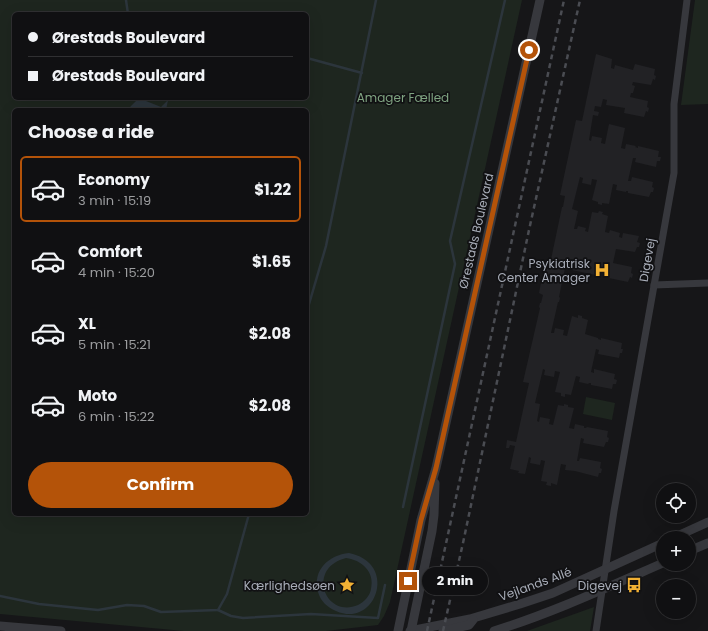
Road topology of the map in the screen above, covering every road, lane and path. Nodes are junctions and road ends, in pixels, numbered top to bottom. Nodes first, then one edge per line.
1 (540, 0) edge
2 (687, 0) edge
3 (708, 283) edge
4 (654, 285) junction
5 (436, 468) junction
6 (708, 522) edge
7 (688, 531) edge
8 (708, 543) edge
9 (656, 546) edge
10 (696, 548) edge
11 (656, 566) edge
12 (605, 570) junction
13 (601, 590) junction
14 (475, 617) junction
15 (0, 626) edge
16 (61, 631) edge
17 (398, 631) edge
18 (411, 631) edge
19 (443, 631) edge
20 (494, 631) edge
21 (596, 631) edge

1 - 5 street, Ørestads Boulevard
2 - 4 street, Digevej
3 - 4 street
4 - 12 street, Digevej
5 - 17 street, Ørestads Boulevard
5 - 18 street, Ørestads Boulevard
6 - 7 street
8 - 10 street
9 - 12 street, Vejlands Allé
11 - 13 street
12 - 13 street, Digevej
12 - 14 street, Vejlands Allé
13 - 20 street
13 - 21 street, Digevej
14 - 18 street, Vejlands Allé
14 - 19 street
15 - 16 street

